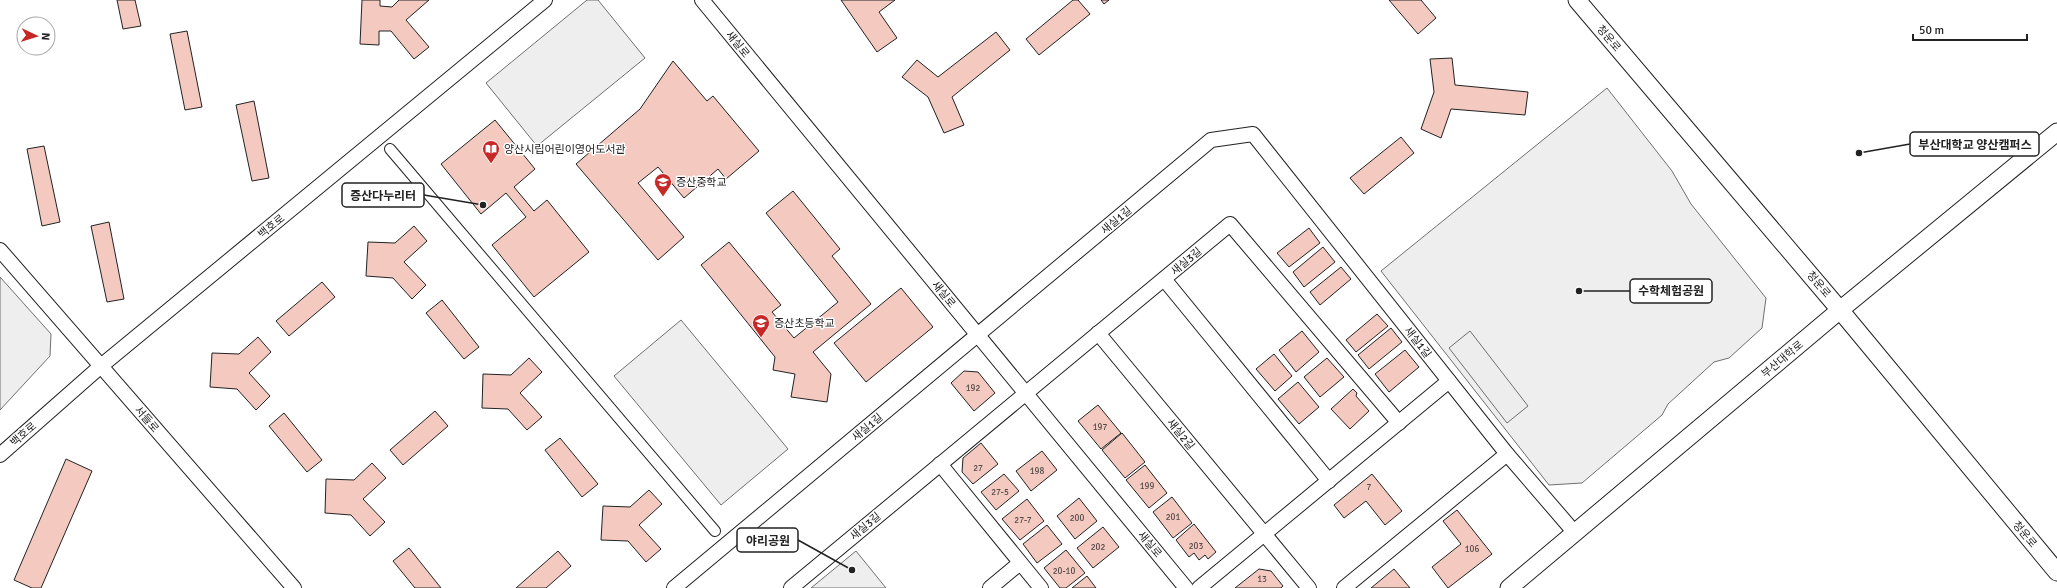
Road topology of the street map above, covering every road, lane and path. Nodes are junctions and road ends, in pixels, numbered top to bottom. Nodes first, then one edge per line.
1 (545, 0) edge
2 (702, 0) edge
3 (1577, 0) edge
4 (2057, 132) edge
5 (390, 149) dead end
6 (0, 250) edge
7 (1164, 279) junction
8 (1840, 310) junction
9 (1098, 333) junction
10 (977, 334) junction
11 (101, 366) junction
12 (1449, 381) junction
13 (1025, 393) junction
14 (1399, 424) junction
15 (1508, 454) junction
16 (0, 455) edge
17 (940, 464) junction
18 (1329, 481) junction
19 (715, 531) dead end
20 (1575, 534) junction
21 (1264, 535) junction
22 (1020, 563) junction
23 (2057, 572) edge
24 (294, 588) edge
25 (674, 588) edge
26 (790, 588) edge
27 (990, 588) edge
28 (1041, 588) edge
29 (1186, 588) edge
30 (1199, 588) edge
31 (1309, 588) edge
32 (1344, 588) edge
33 (1509, 588) edge

1 - 11 street, 백호로
2 - 10 street, 새실로
3 - 8 street, 청운로
4 - 8 street, 부산대학로
5 - 19 street
6 - 11 street, 서들로
7 - 9 street, 새실3길
7 - 14 street, 새실3길
7 - 18 street
8 - 20 street, 부산대학로
8 - 23 street, 청운로
9 - 13 street, 새실3길
9 - 21 street, 새실2길
10 - 12 street, 새실1길
10 - 13 street, 새실로
10 - 25 street, 새실1길
11 - 16 street, 백호로
11 - 24 street, 서들로
12 - 14 street
12 - 15 street, 새실1길
13 - 17 street, 새실3길
13 - 29 street, 새실로
14 - 18 street
15 - 20 street, 새실1길
15 - 32 street
17 - 22 street
17 - 26 street, 새실3길
18 - 21 street
20 - 33 street, 부산대학로
21 - 30 street
21 - 31 street
22 - 27 street
22 - 28 street

